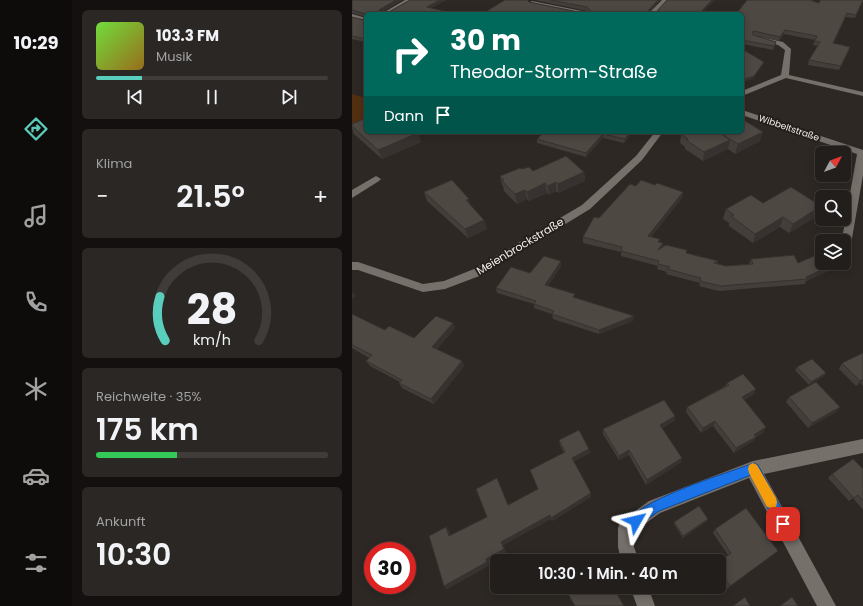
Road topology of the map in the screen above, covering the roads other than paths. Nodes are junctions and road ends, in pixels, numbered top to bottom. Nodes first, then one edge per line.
1 (410, 0) edge
2 (666, 0) edge
3 (532, 3) edge
4 (388, 12) edge
5 (577, 12) edge
6 (653, 12) edge
7 (352, 16) edge
8 (364, 19) edge
9 (755, 38) edge
10 (785, 76) junction
11 (744, 93) edge
12 (863, 94) edge
13 (744, 113) edge
14 (657, 134) edge
15 (376, 179) dead end
16 (352, 195) edge
17 (848, 234) edge
18 (352, 266) edge
19 (863, 446) edge
20 (754, 469) junction
21 (628, 554) edge
22 (642, 594) edge
23 (646, 606) edge
24 (827, 606) edge

1 - 4 street
2 - 6 street
3 - 5 street
7 - 8 street
9 - 10 street
10 - 11 street
10 - 12 street
13 - 17 street, Wibbeltstraße
14 - 18 street, Meienbrockstraße
15 - 16 street
19 - 20 street
20 - 21 street
20 - 24 street
22 - 23 street

